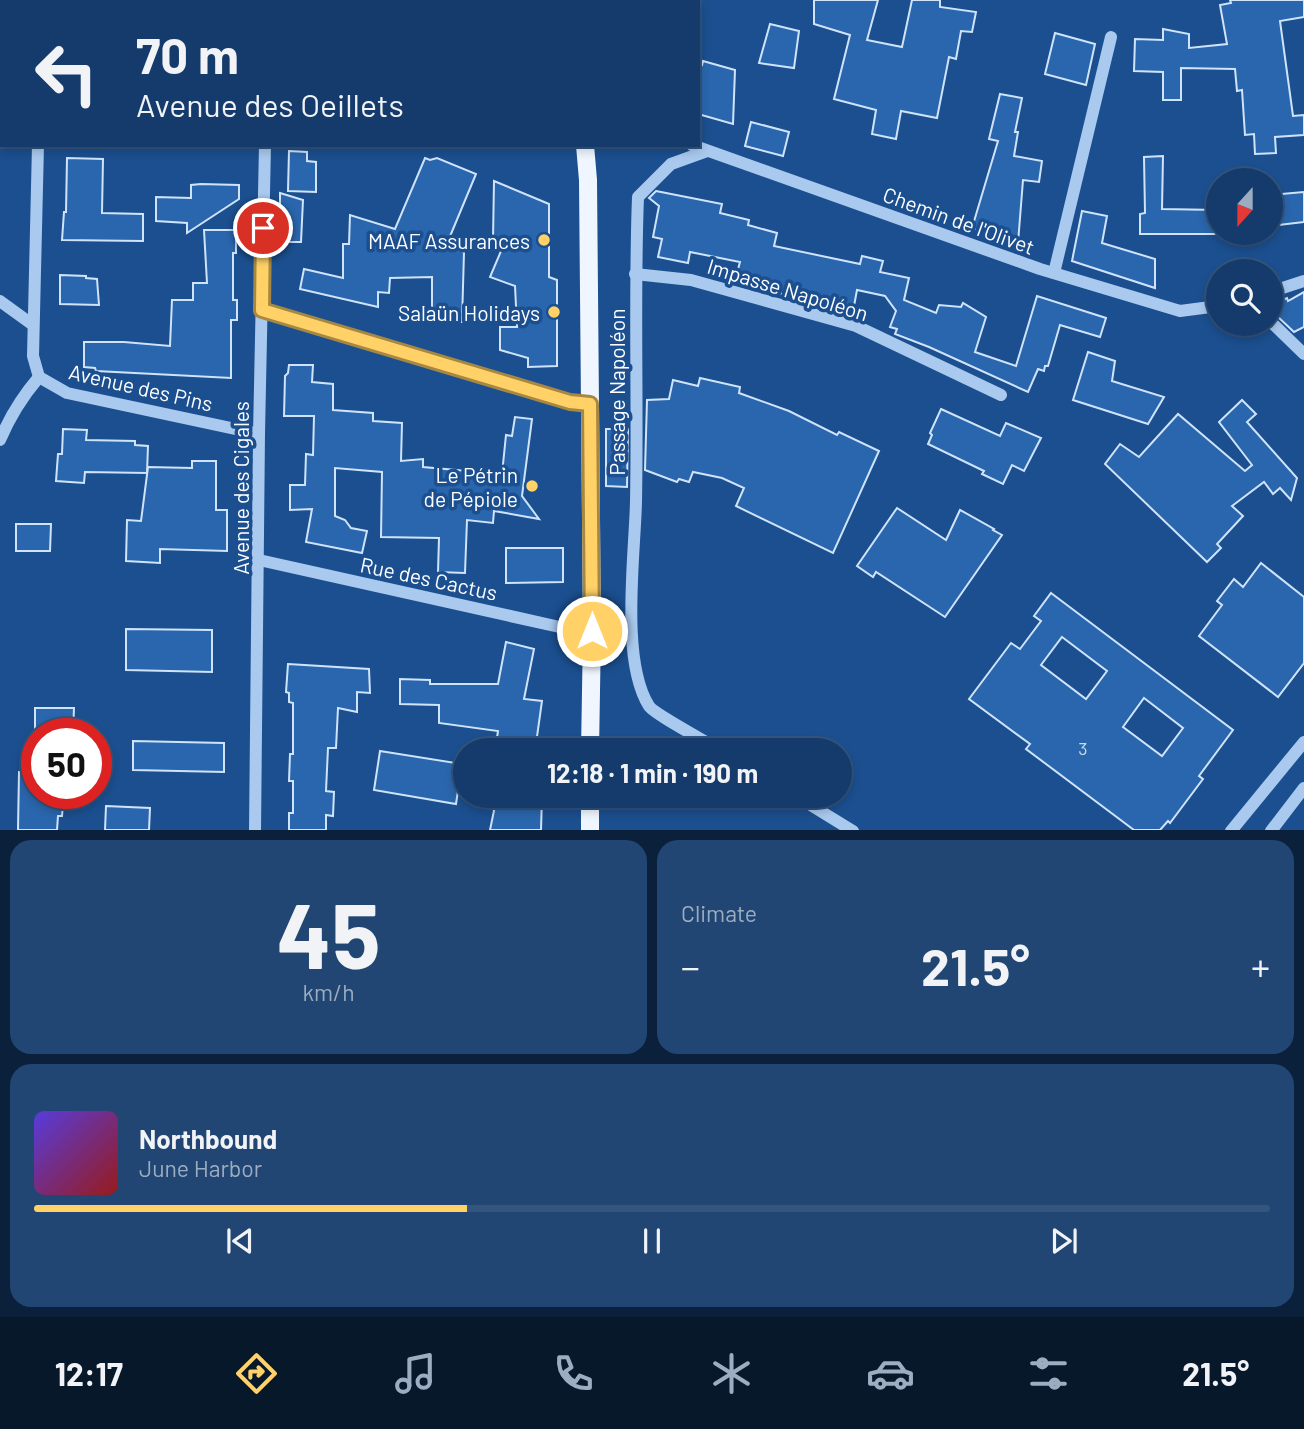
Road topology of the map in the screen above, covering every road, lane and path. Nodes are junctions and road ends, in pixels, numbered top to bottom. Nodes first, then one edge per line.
1 (1111, 37) dead end
2 (38, 147) edge
3 (265, 147) edge
4 (585, 147) edge
5 (697, 147) edge
6 (707, 151) junction
7 (635, 274) junction
8 (1054, 274) junction
9 (1304, 281) edge
10 (1283, 288) edge
11 (0, 301) edge
12 (1206, 308) edge
13 (262, 310) junction
14 (33, 326) junction
15 (1283, 334) edge
16 (1304, 354) edge
17 (39, 377) junction
18 (1001, 395) dead end
19 (590, 404) junction
20 (259, 434) junction
21 (0, 440) edge
22 (258, 560) junction
23 (592, 631) junction
24 (590, 738) edge
25 (700, 738) edge
26 (1304, 742) edge
27 (1304, 788) edge
28 (590, 808) edge
29 (816, 808) edge
30 (255, 830) edge
31 (590, 830) edge
32 (851, 830) edge
33 (1232, 830) edge
34 (1272, 830) edge

1 - 8 street
2 - 14 street, Avenue des Pins
3 - 13 street, Avenue des Cigales
4 - 19 main road
5 - 6 street, Chemin de l'Olivet
6 - 7 street, Passage Napoléon
6 - 8 street, Chemin de l'Olivet
7 - 18 street, Impasse Napoléon
7 - 25 street, Passage Napoléon
8 - 12 street, Chemin de l'Olivet
9 - 10 street
11 - 14 street
13 - 19 street
13 - 20 street, Avenue des Cigales
14 - 17 street, Avenue des Pins
15 - 16 street
17 - 20 street, Avenue des Pins
17 - 21 street
19 - 23 main road
20 - 22 street, Avenue des Cigales
22 - 23 street, Rue des Cactus
22 - 30 street, Avenue des Cigales
23 - 24 main road
26 - 33 street
27 - 34 street
28 - 31 main road
29 - 32 street

